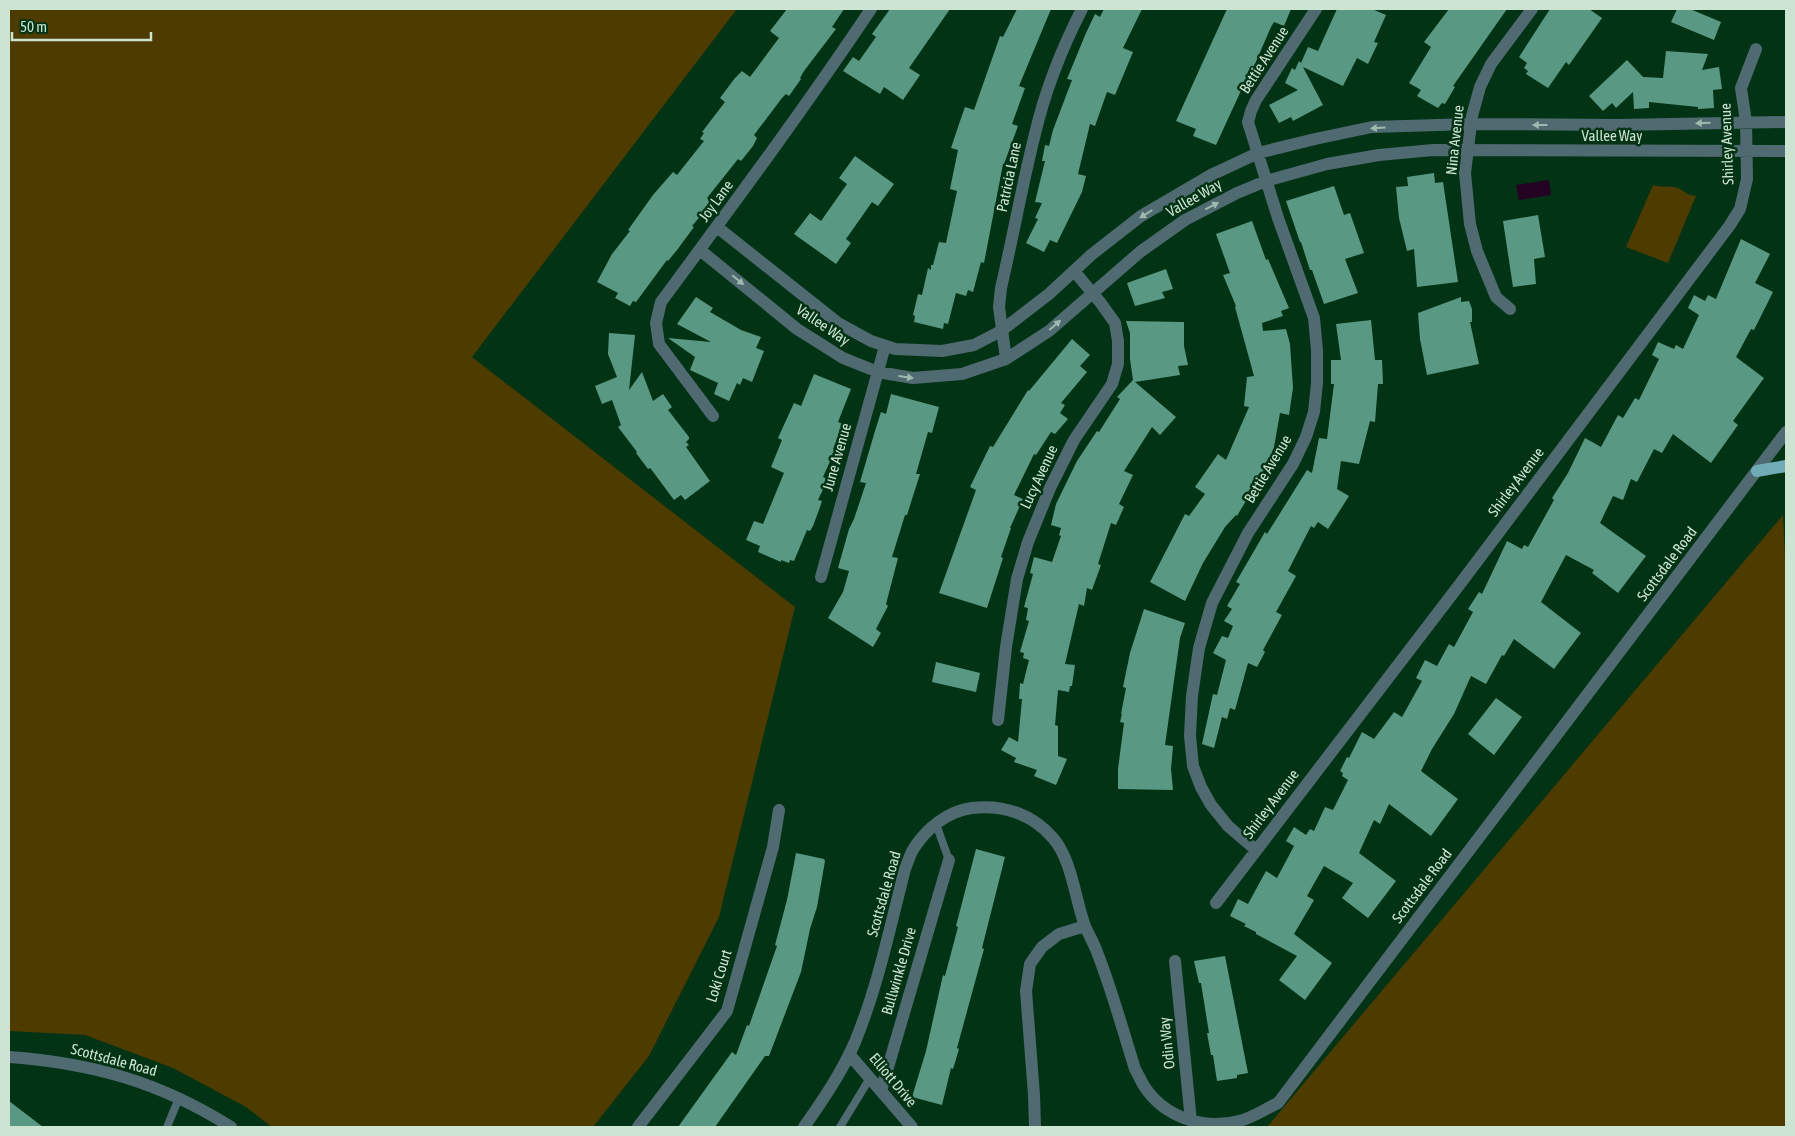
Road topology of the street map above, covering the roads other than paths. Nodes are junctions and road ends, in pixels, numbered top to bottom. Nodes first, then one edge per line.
1 (871, 9) edge
2 (1082, 9) edge
3 (1316, 9) edge
4 (1532, 9) edge
5 (1756, 49) dead end
6 (1746, 122) junction
7 (1786, 122) edge
8 (1471, 124) junction
9 (1468, 151) junction
10 (1747, 152) junction
11 (1786, 152) edge
12 (1258, 153) junction
13 (1266, 181) junction
14 (717, 227) junction
15 (700, 250) junction
16 (1074, 271) junction
17 (1093, 293) junction
18 (1510, 309) dead end
19 (1001, 331) junction
20 (885, 346) junction
21 (1006, 359) junction
22 (878, 372) junction
23 (713, 416) dead end
24 (1786, 432) edge
25 (1786, 466) edge
26 (1758, 471) junction
27 (821, 577) dead end
28 (998, 720) dead end
29 (779, 810) dead end
30 (936, 824) junction
31 (1256, 850) junction
32 (949, 860) joint
33 (1216, 903) dead end
34 (1085, 926) junction
35 (1175, 961) dead end
36 (849, 1054) junction
37 (9, 1057) edge
38 (870, 1078) junction
39 (881, 1091) junction
40 (179, 1098) junction
41 (1191, 1121) junction
42 (167, 1127) edge
43 (231, 1127) edge
44 (638, 1127) edge
45 (804, 1127) edge
46 (840, 1127) edge
47 (912, 1127) edge
48 (1035, 1127) edge

1 - 14 street, Joy Lane
2 - 19 street, Patricia Lane
3 - 12 street, Bettie Avenue
4 - 8 street, Nina Avenue
5 - 6 street, Shirley Avenue
6 - 7 street, Vallee Way
6 -> 8 street, Vallee Way
6 - 10 street, Shirley Avenue
8 - 9 street, Nina Avenue
8 -> 12 street, Vallee Way
9 - 10 street, Vallee Way
9 - 13 street, Vallee Way
9 - 18 street, Nina Avenue
10 - 11 street, Vallee Way
10 - 31 street, Shirley Avenue
12 - 13 street, Bettie Avenue
12 -> 16 street, Vallee Way
17 -> 13 street, Vallee Way
13 - 31 street, Bettie Avenue
14 - 15 street, Joy Lane
14 - 20 street, Vallee Way
15 -> 22 street, Vallee Way
15 - 23 street, Joy Lane
16 - 17 street, Lucy Avenue
16 - 19 street, Vallee Way
21 -> 17 street, Vallee Way
17 - 28 street, Lucy Avenue
19 - 20 street, Vallee Way
19 - 21 street, Patricia Lane
20 - 22 street, June Avenue
22 -> 21 street, Vallee Way
22 - 27 street, June Avenue
24 - 26 street, Scottsdale Road
25 - 26 main road
26 - 41 street, Scottsdale Road
29 - 44 street, Loki Court
30 - 32 lane
30 - 34 street, Scottsdale Road
30 - 36 street, Scottsdale Road
31 - 33 street, Shirley Avenue
32 - 39 street, Bullwinkle Drive
34 - 41 street, Scottsdale Road
34 - 48 street
35 - 41 street, Odin Way
36 - 38 street, Elliott Drive
36 - 45 street, Scottsdale Road
37 - 40 street, Scottsdale Road
38 - 39 street, Elliott Drive
38 - 46 lane
39 - 47 street, Elliott Drive
40 - 42 lane
40 - 43 street, Scottsdale Road

